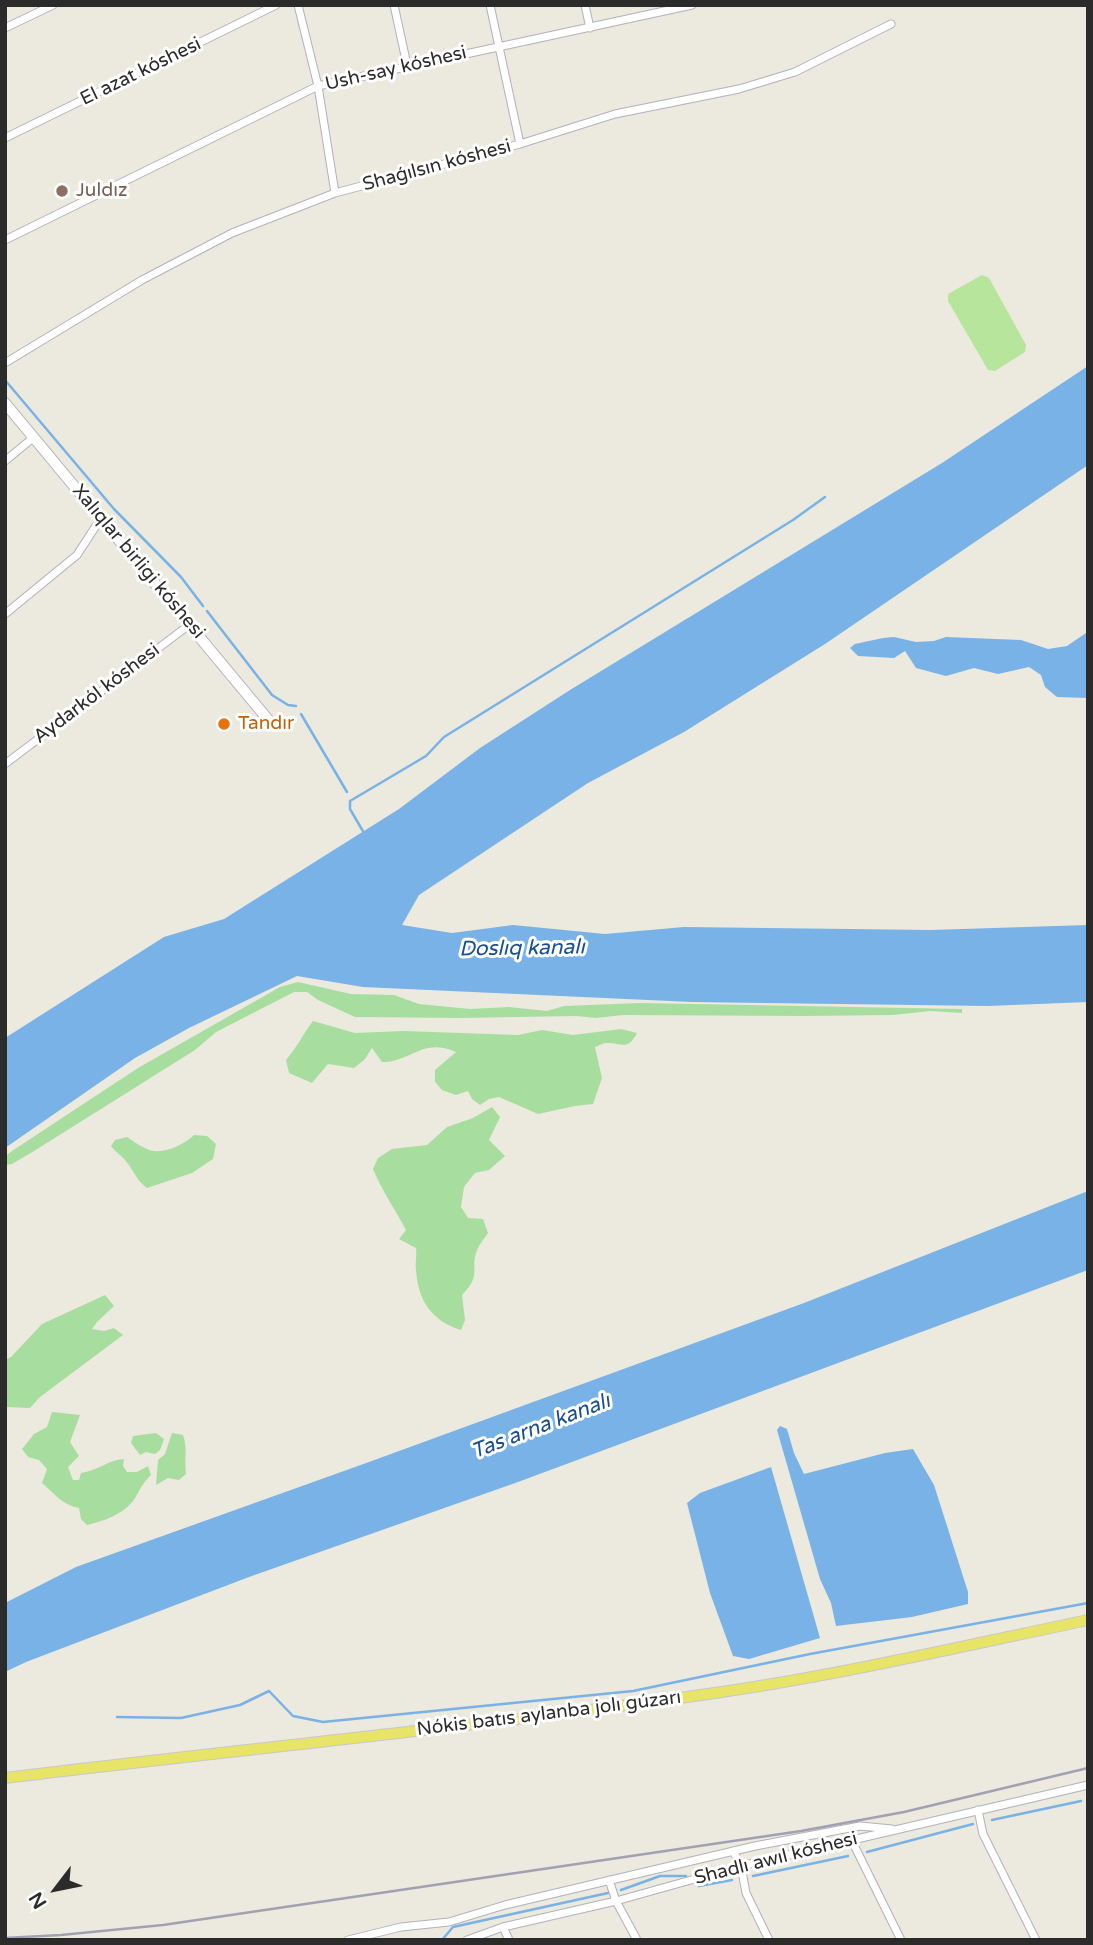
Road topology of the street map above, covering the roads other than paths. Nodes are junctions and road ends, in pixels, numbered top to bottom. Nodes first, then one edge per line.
1 (53, 5) edge
2 (276, 5) edge
3 (298, 5) edge
4 (394, 5) edge
5 (490, 5) edge
6 (585, 5) edge
7 (692, 5) edge
8 (683, 6) edge
9 (891, 24) dead end
10 (5, 28) edge
11 (590, 28) junction
12 (499, 47) junction
13 (407, 65) junction
14 (317, 86) junction
15 (5, 138) edge
16 (520, 144) junction
17 (335, 193) junction
18 (5, 240) edge
19 (5, 363) edge
20 (5, 402) edge
21 (34, 438) junction
22 (5, 461) edge
23 (101, 518) junction
24 (5, 614) edge
25 (189, 625) junction
26 (270, 722) dead end
27 (5, 764) edge
28 (1088, 1620) edge
29 (5, 1778) edge
30 (1088, 1785) edge
31 (978, 1810) junction
32 (896, 1830) junction
33 (852, 1841) junction
34 (733, 1852) junction
35 (741, 1866) junction
36 (609, 1880) junction
37 (616, 1901) junction
38 (503, 1927) junction
39 (367, 1938) edge
40 (348, 1940) edge
41 (467, 1940) edge
42 (509, 1940) edge
43 (637, 1940) edge
44 (769, 1940) edge
45 (901, 1940) edge
46 (1036, 1940) edge

1 - 10 street
2 - 15 street, El azat kóshesi
3 - 14 street
4 - 13 street
5 - 12 street
6 - 11 street
7 - 8 street, Ush-say kóshesi
8 - 11 street, Ush-say kóshesi
9 - 16 street, Shaǵılsın kóshesi
11 - 12 street, Ush-say kóshesi
12 - 13 street, Ush-say kóshesi
12 - 16 street
13 - 14 street, Ush-say kóshesi
14 - 17 street
14 - 18 street, Ush-say kóshesi
16 - 17 street, Shaǵılsın kóshesi
17 - 19 street, Shaǵılsın kóshesi
20 - 21 street, Xalıqlar birligi kóshesi
21 - 22 street
21 - 23 street, Xalıqlar birligi kóshesi
23 - 24 street
23 - 25 street, Xalıqlar birligi kóshesi
25 - 26 street, Xalıqlar birligi kóshesi
25 - 27 street, Aydarkól kóshesi
28 - 29 main road, Nókis batıs aylanba jolı gúzarı
30 - 31 street, Shadlı awıl kóshesi
31 - 32 street, Shadlı awıl kóshesi
31 - 46 street
32 - 33 street, Shadlı awıl kóshesi
32 - 34 street
33 - 35 street, Shadlı awıl kóshesi
33 - 45 street
34 - 35 street
34 - 36 street
35 - 37 street, Shadlı awıl kóshesi
35 - 44 street
36 - 37 street
36 - 39 street
37 - 38 street, Shadlı awıl kóshesi
37 - 43 street
38 - 41 street, Shadlı awıl kóshesi
38 - 42 street
39 - 40 street

